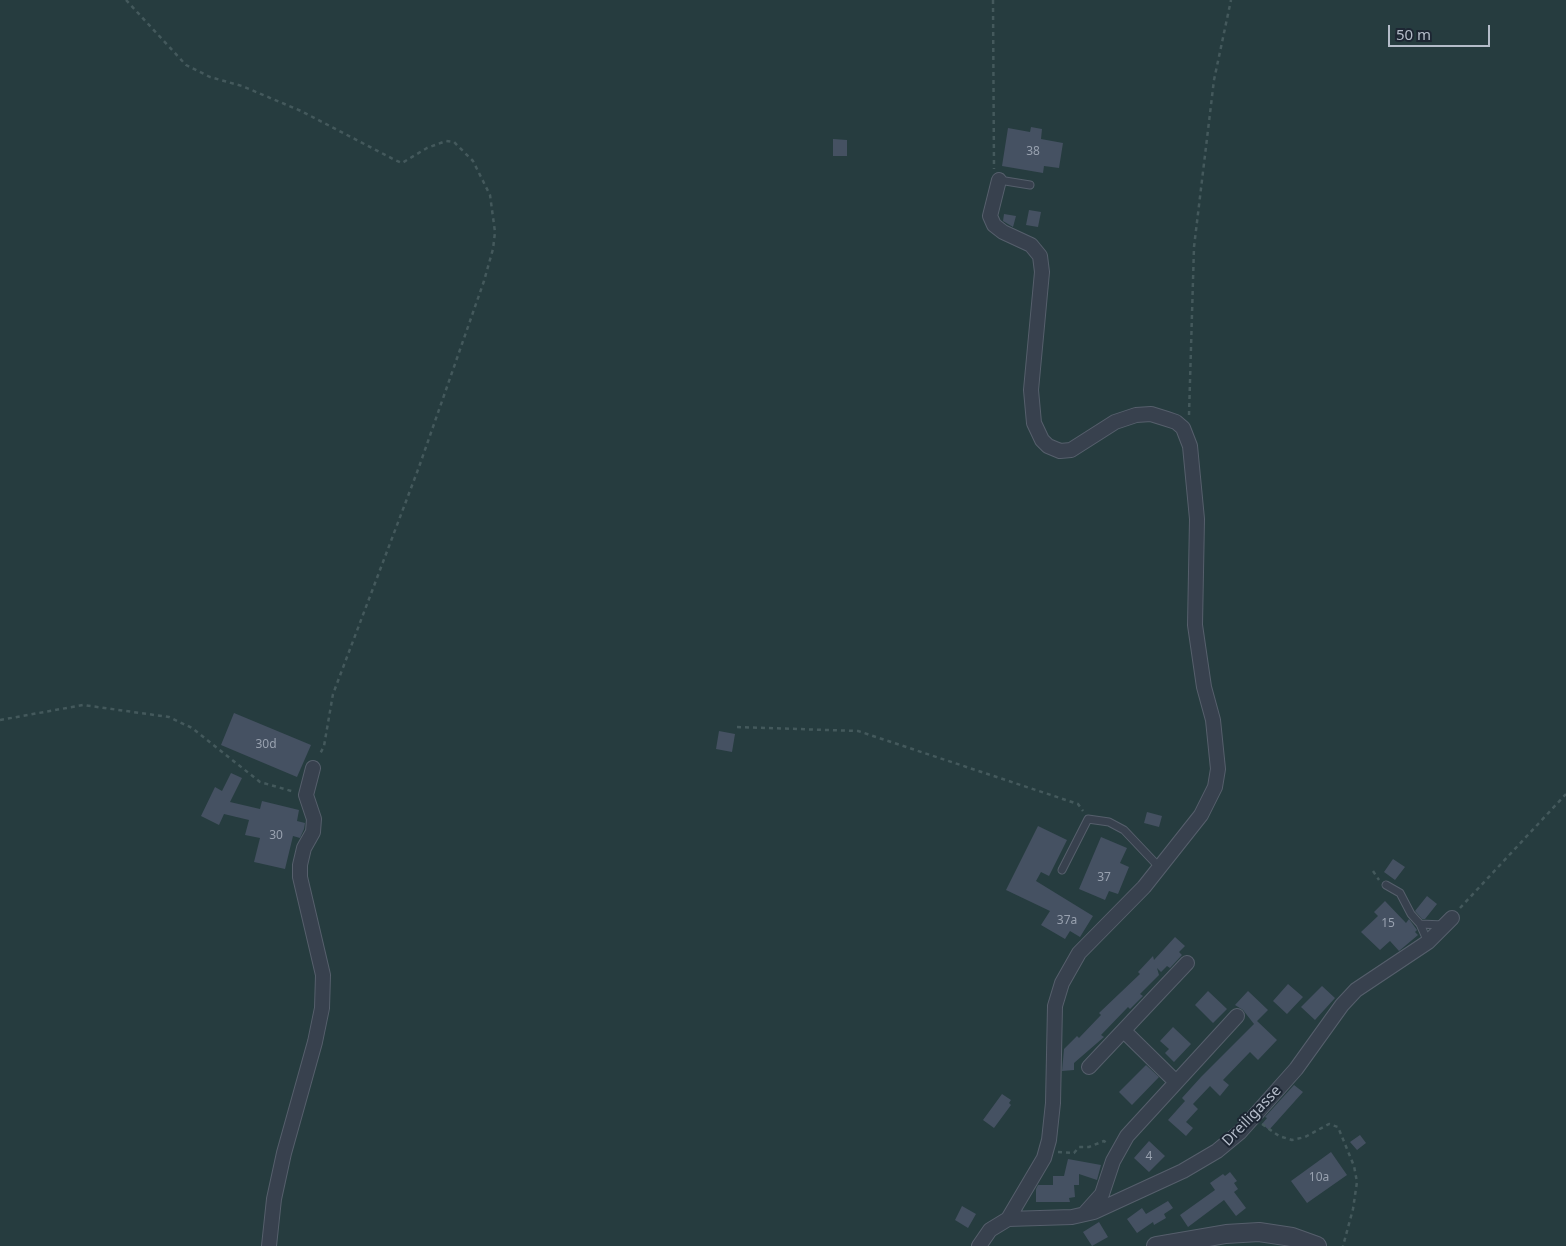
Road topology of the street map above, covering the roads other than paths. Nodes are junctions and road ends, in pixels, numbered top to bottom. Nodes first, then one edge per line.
1 (999, 180) joint
2 (1030, 185) dead end
3 (313, 768) road end
4 (1160, 868) junction
5 (1062, 870) dead end
6 (1386, 885) dead end
7 (1448, 922) joint
8 (1420, 924) junction
9 (1428, 942) junction
10 (1187, 963) dead end
11 (1237, 1016) dead end
12 (1124, 1031) junction
13 (1090, 1067) dead end
14 (1176, 1082) junction
15 (1083, 1215) junction
16 (1008, 1219) junction
17 (270, 1246) edge
18 (979, 1246) edge
19 (1156, 1246) edge
20 (1317, 1246) edge

1 - 2 lane
1 - 4 street
3 - 17 street
4 - 5 lane
4 - 16 street
6 - 8 lane
7 - 8 lane
7 - 9 street, Dreiligasse
8 - 9 lane
9 - 15 street, Dreiligasse
10 - 12 street
11 - 14 street
12 - 13 street
12 - 14 street
14 - 15 street
15 - 16 street, Dreiligasse
16 - 18 street
19 - 20 street

